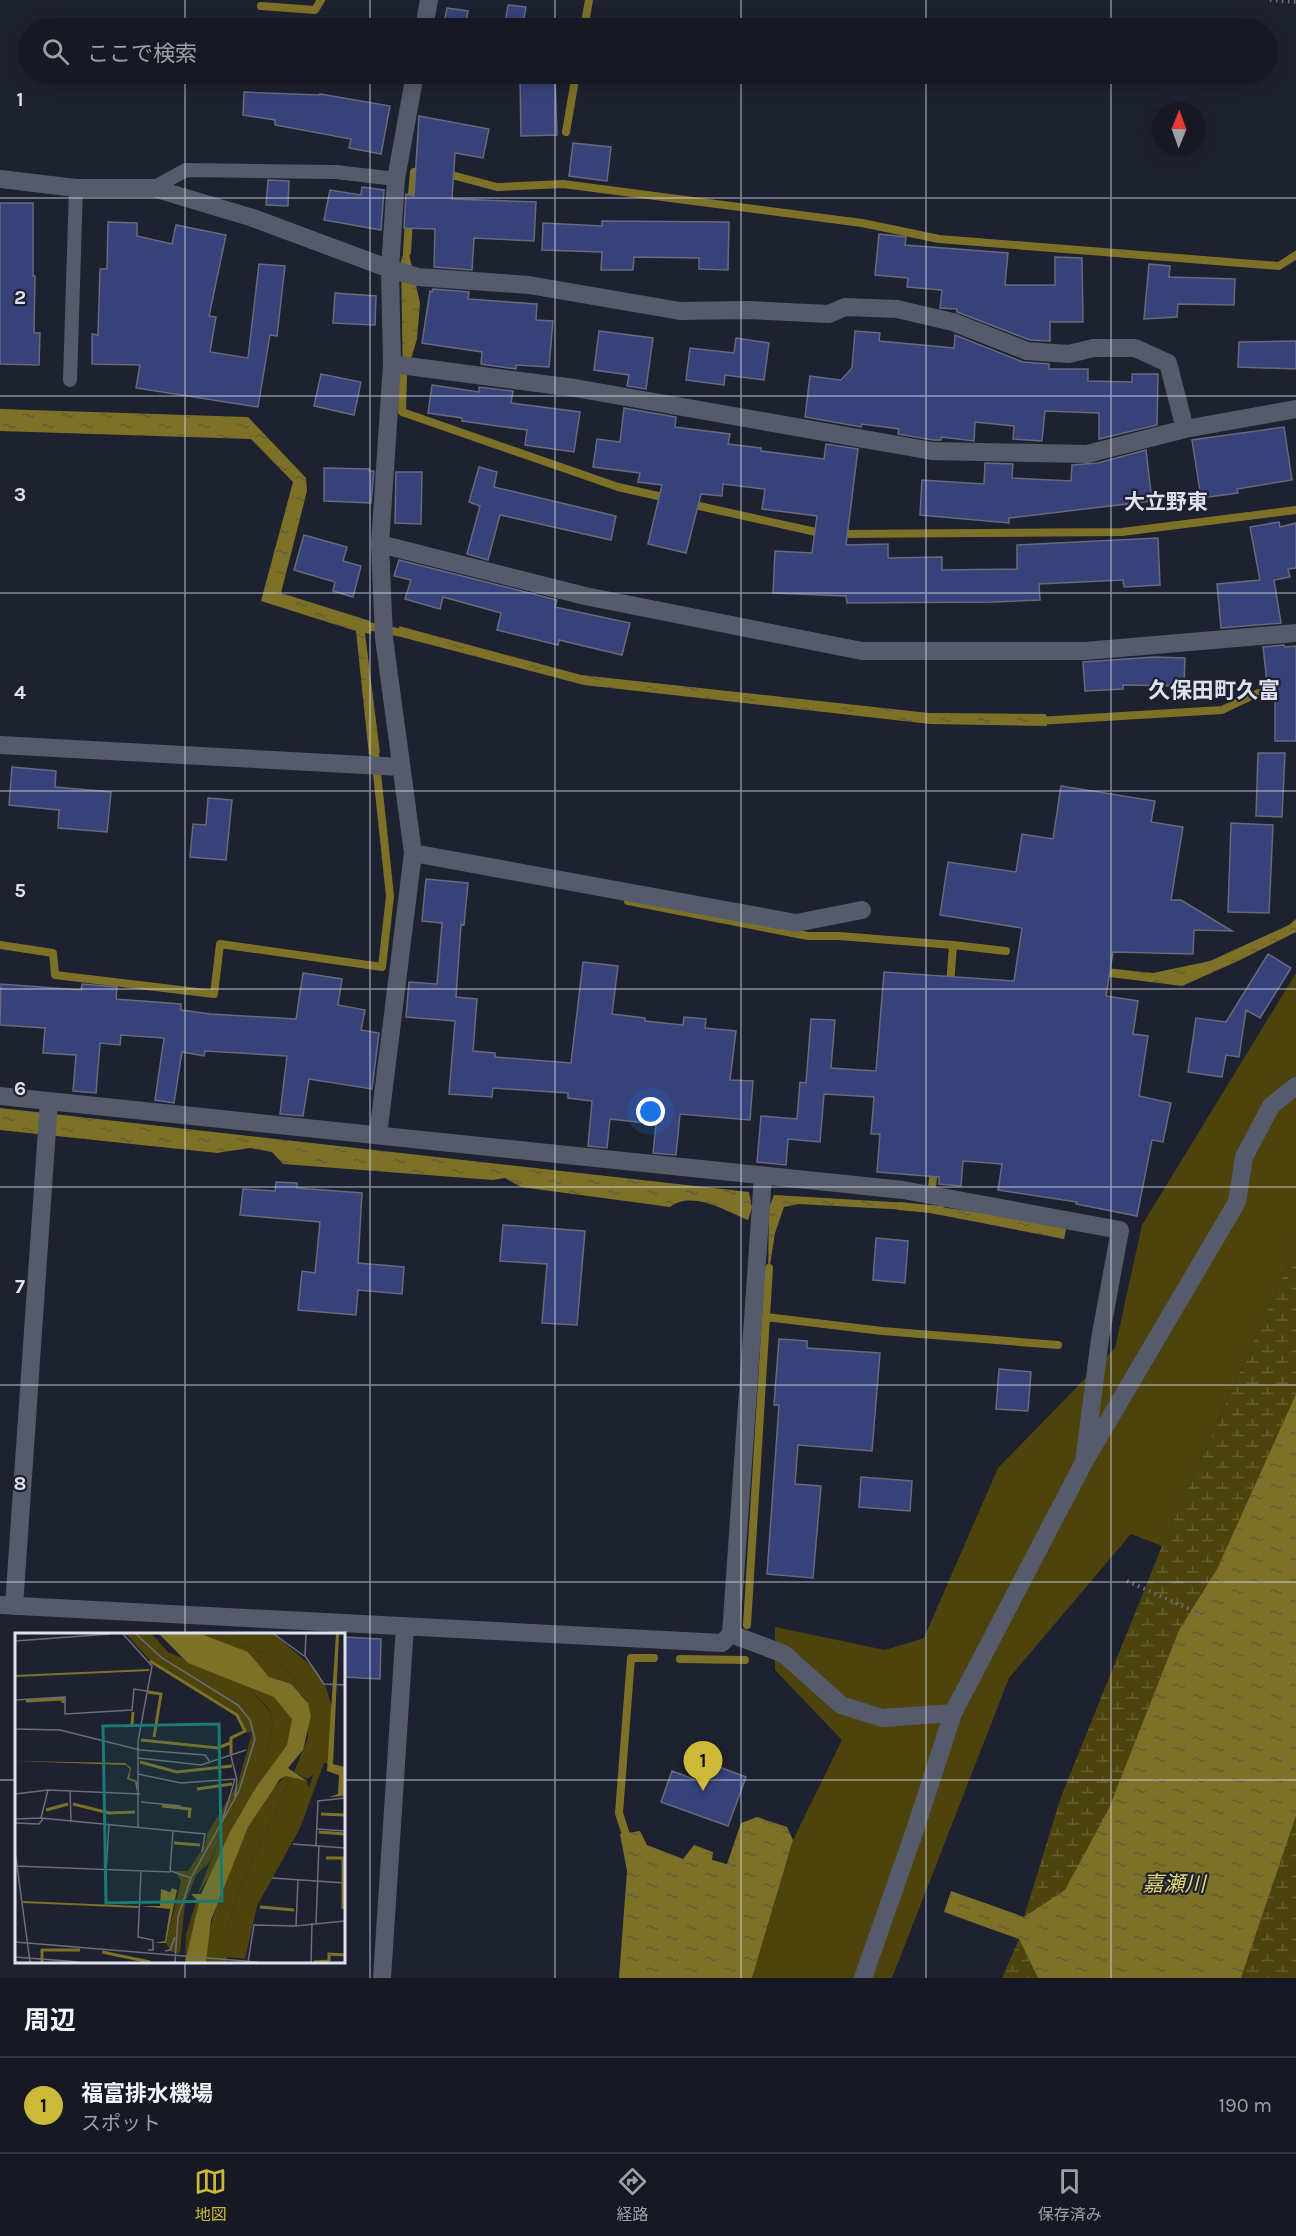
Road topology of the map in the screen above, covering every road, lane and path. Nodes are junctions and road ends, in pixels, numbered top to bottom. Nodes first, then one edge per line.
1 (429, 0) edge
2 (1270, 0) edge
3 (1296, 2) edge
4 (426, 18) edge
5 (413, 84) edge
6 (0, 179) edge
7 (396, 179) junction
8 (76, 188) junction
9 (153, 188) junction
10 (390, 269) junction
11 (392, 364) junction
12 (70, 380) dead end
13 (1296, 409) edge
14 (1185, 429) junction
15 (380, 544) junction
16 (1296, 633) edge
17 (0, 745) edge
18 (395, 767) junction
19 (413, 853) junction
20 (862, 910) dead end
21 (1296, 1086) edge
22 (0, 1096) edge
23 (49, 1101) junction
24 (378, 1136) junction
25 (762, 1183) junction
26 (1084, 1462) junction
27 (1127, 1581) dead end
28 (7, 1605) edge
29 (1209, 1618) dead end
30 (405, 1626) junction
31 (731, 1634) junction
32 (953, 1713) junction
33 (382, 1978) edge
34 (863, 1978) edge

1 - 4 street
2 - 3 path
5 - 7 street
6 - 8 street
7 - 9 lane
7 - 10 street
8 - 9 street
8 - 12 lane
9 - 10 street
10 - 11 street
10 - 14 street
11 - 14 street
11 - 15 street
13 - 14 street
15 - 16 street
15 - 18 street
17 - 18 street
18 - 19 street
19 - 20 street
19 - 24 street
21 - 26 street
22 - 23 street
23 - 24 street
23 - 28 street
24 - 25 street
25 - 26 street
25 - 31 street
26 - 32 street
27 - 29 path
28 - 30 street
30 - 31 street
30 - 33 street
31 - 32 street
32 - 34 street

